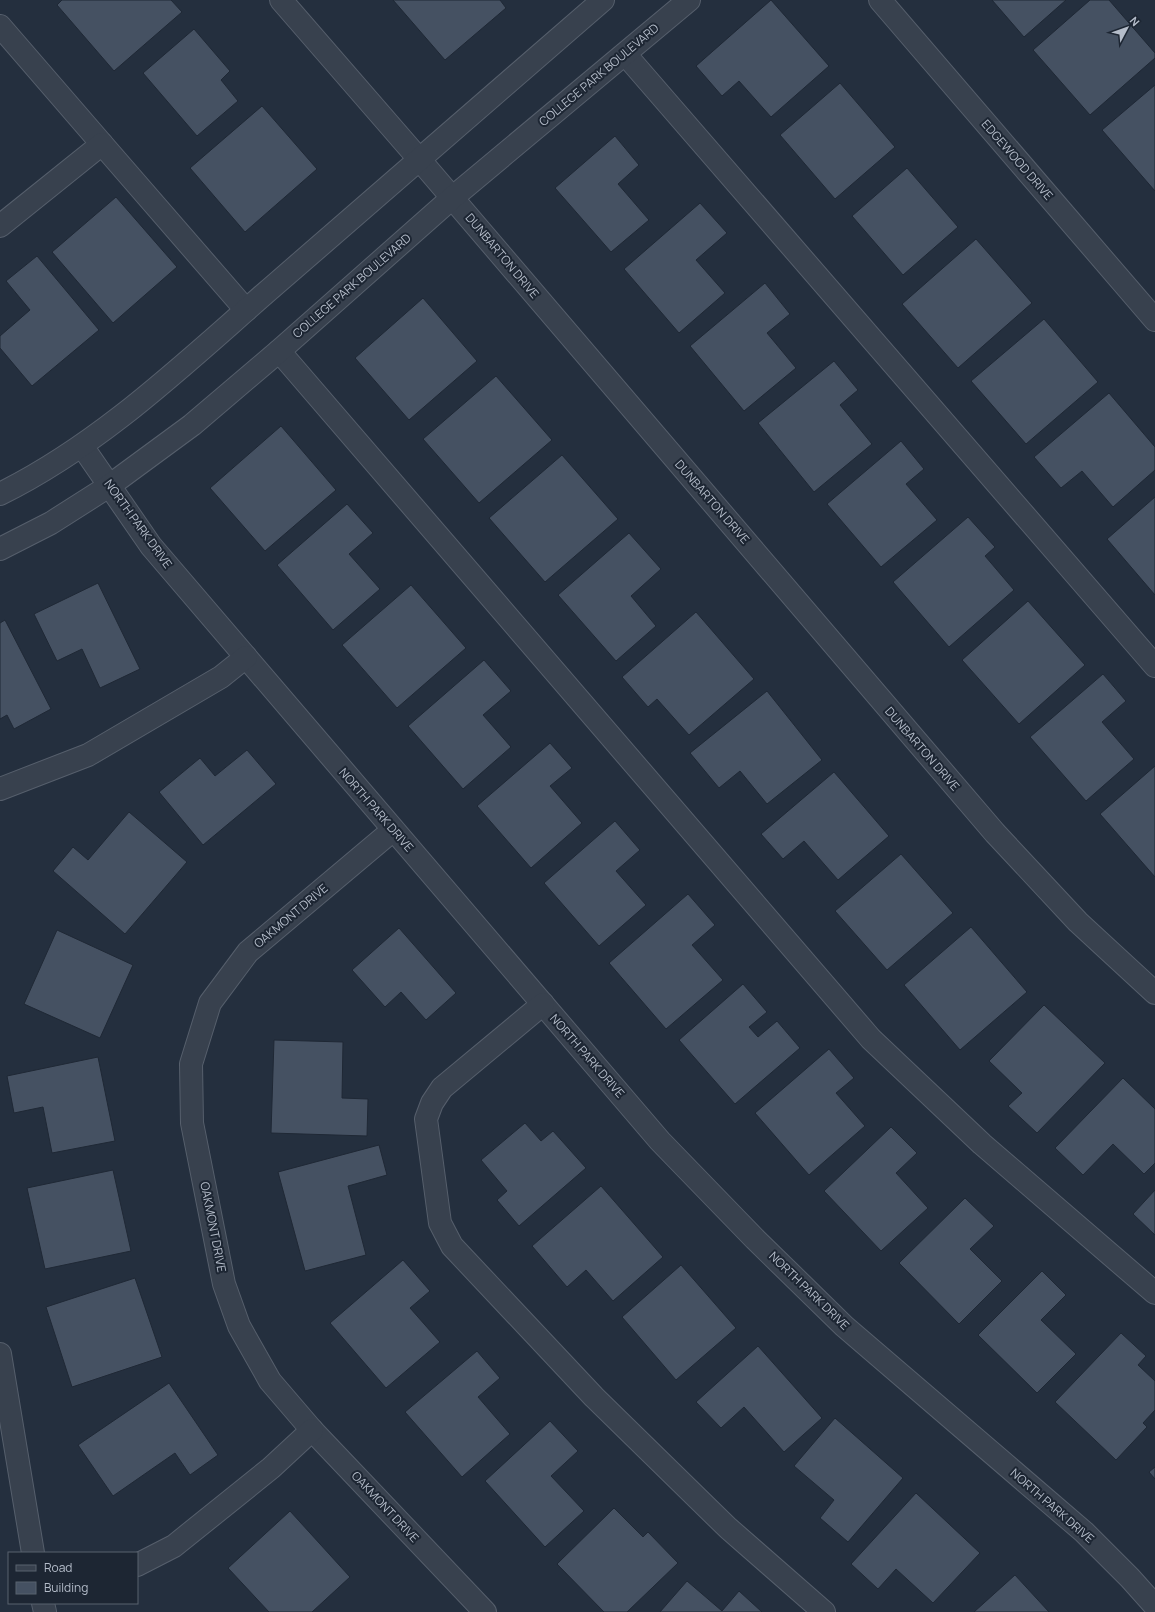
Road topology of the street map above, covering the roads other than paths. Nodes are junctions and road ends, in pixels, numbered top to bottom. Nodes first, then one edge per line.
1 (281, 0) edge
2 (689, 0) edge
3 (880, 0) edge
4 (591, 4) edge
5 (0, 26) edge
6 (625, 54) junction
7 (102, 144) junction
8 (419, 159) junction
9 (452, 198) junction
10 (0, 226) edge
11 (246, 310) junction
12 (1155, 320) edge
13 (279, 351) junction
14 (82, 446) junction
15 (109, 486) junction
16 (0, 494) edge
17 (0, 549) edge
18 (246, 657) junction
19 (1155, 666) edge
20 (0, 789) edge
21 (393, 830) junction
22 (1155, 993) edge
23 (543, 1004) junction
24 (1155, 1293) edge
25 (0, 1354) edge
26 (312, 1430) junction
27 (34, 1552) edge
28 (138, 1565) edge
29 (1155, 1606) edge
30 (481, 1611) edge
31 (824, 1612) edge

1 - 8 street, DUNBARTON DRIVE
2 - 6 street, COLLEGE PARK BOULEVARD
3 - 12 street, EDGEWOOD DRIVE
4 - 8 street
5 - 7 street
6 - 9 street, COLLEGE PARK BOULEVARD
6 - 19 street
7 - 10 street
7 - 11 street
8 - 9 street, DUNBARTON DRIVE
8 - 11 street
9 - 13 street, COLLEGE PARK BOULEVARD
9 - 22 street, DUNBARTON DRIVE
11 - 14 street
13 - 15 street, COLLEGE PARK BOULEVARD
13 - 24 street
14 - 15 street, NORTH PARK DRIVE
14 - 16 street
15 - 17 street, COLLEGE PARK BOULEVARD
15 - 18 street, NORTH PARK DRIVE
18 - 20 street
18 - 21 street, NORTH PARK DRIVE
21 - 23 street, NORTH PARK DRIVE
21 - 26 street, OAKMONT DRIVE
23 - 29 street, NORTH PARK DRIVE
23 - 31 street
25 - 27 street
26 - 28 street
26 - 30 street, OAKMONT DRIVE

